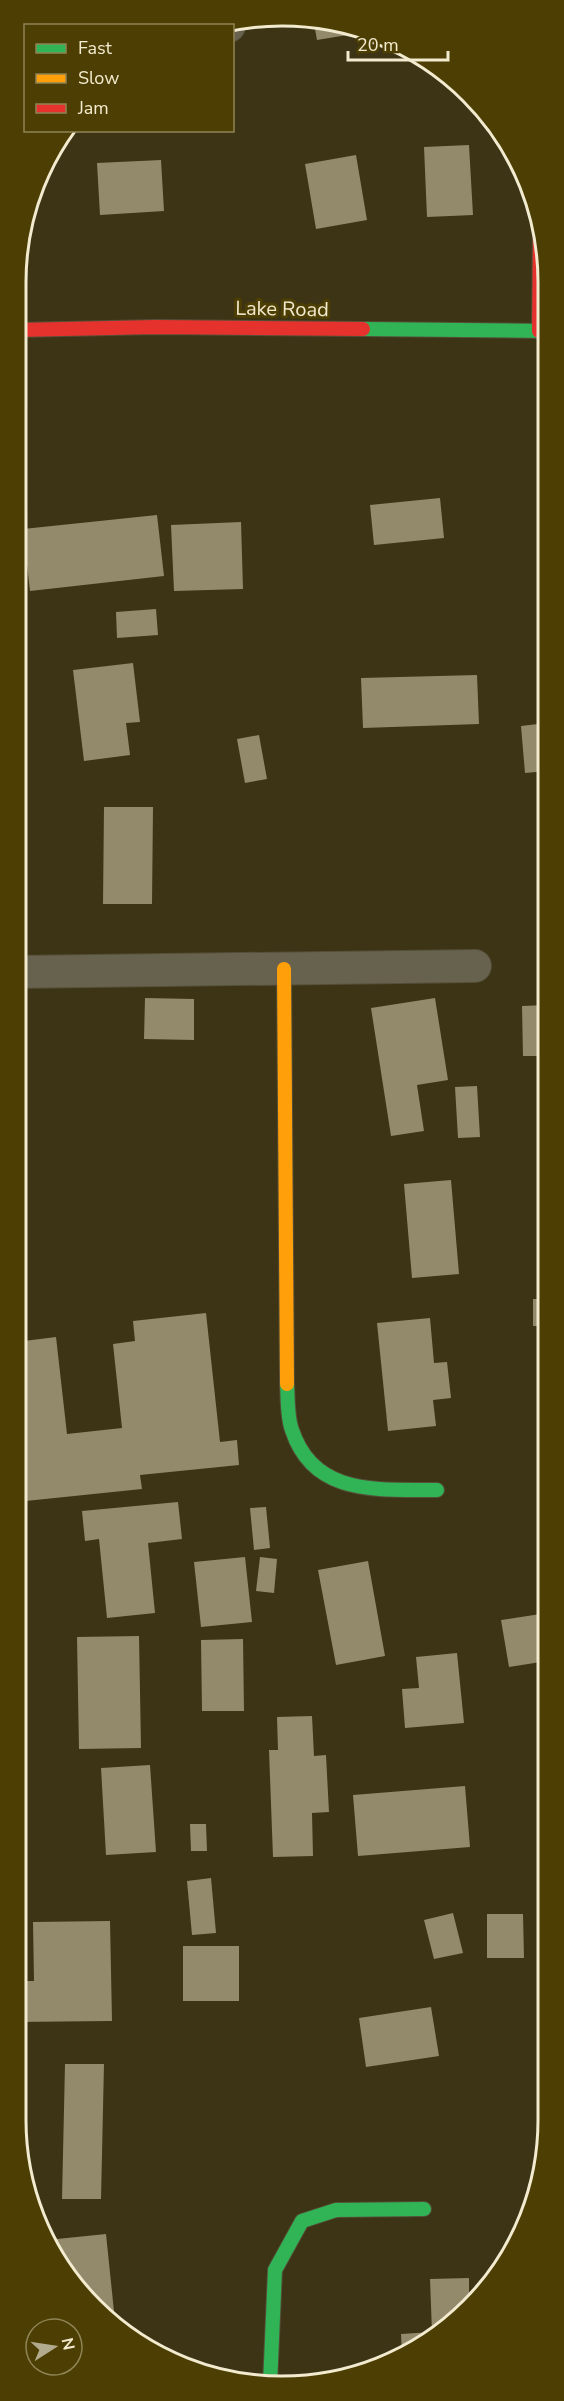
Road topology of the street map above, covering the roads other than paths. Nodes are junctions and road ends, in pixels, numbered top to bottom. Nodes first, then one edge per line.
1 (26, 330) edge
2 (538, 331) edge
3 (475, 966) dead end
4 (284, 969) junction
5 (26, 972) edge
6 (437, 1490) dead end
7 (424, 2209) dead end
8 (270, 2375) edge

1 - 2 street, Lake Road
3 - 4 street
4 - 5 street
4 - 6 street
7 - 8 street

